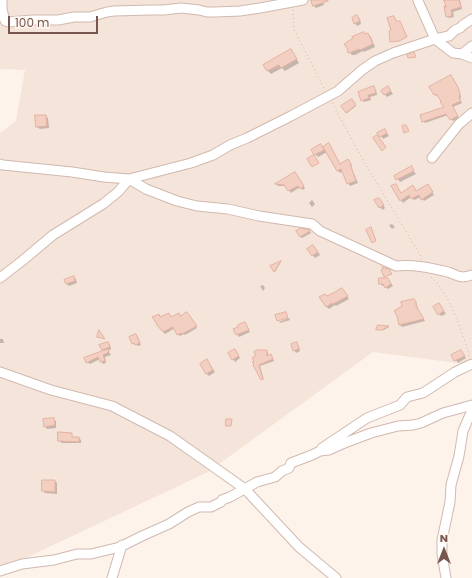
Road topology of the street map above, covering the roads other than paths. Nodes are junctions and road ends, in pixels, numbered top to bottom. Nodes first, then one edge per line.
1 (2, 0) edge
2 (303, 0) edge
3 (418, 0) edge
4 (472, 19) edge
5 (435, 39) junction
6 (472, 46) edge
7 (462, 54) junction
8 (472, 58) edge
9 (472, 113) edge
10 (432, 158) dead end
11 (0, 164) edge
12 (129, 179) junction
13 (472, 275) edge
14 (0, 278) edge
15 (471, 365) edge
16 (0, 372) edge
17 (472, 405) edge
18 (472, 410) edge
19 (320, 451) junction
20 (245, 489) junction
21 (122, 545) junction
22 (0, 571) edge
23 (112, 578) edge
24 (336, 578) edge
25 (446, 578) edge

1 - 2 street
3 - 5 street
4 - 5 street
5 - 7 street
5 - 12 street
6 - 7 street
7 - 8 street
9 - 10 street
11 - 12 street
12 - 13 street
12 - 14 street
15 - 19 street
16 - 20 street
17 - 19 street
18 - 25 street
19 - 20 street
20 - 21 street
20 - 24 street
21 - 22 street
21 - 23 street

